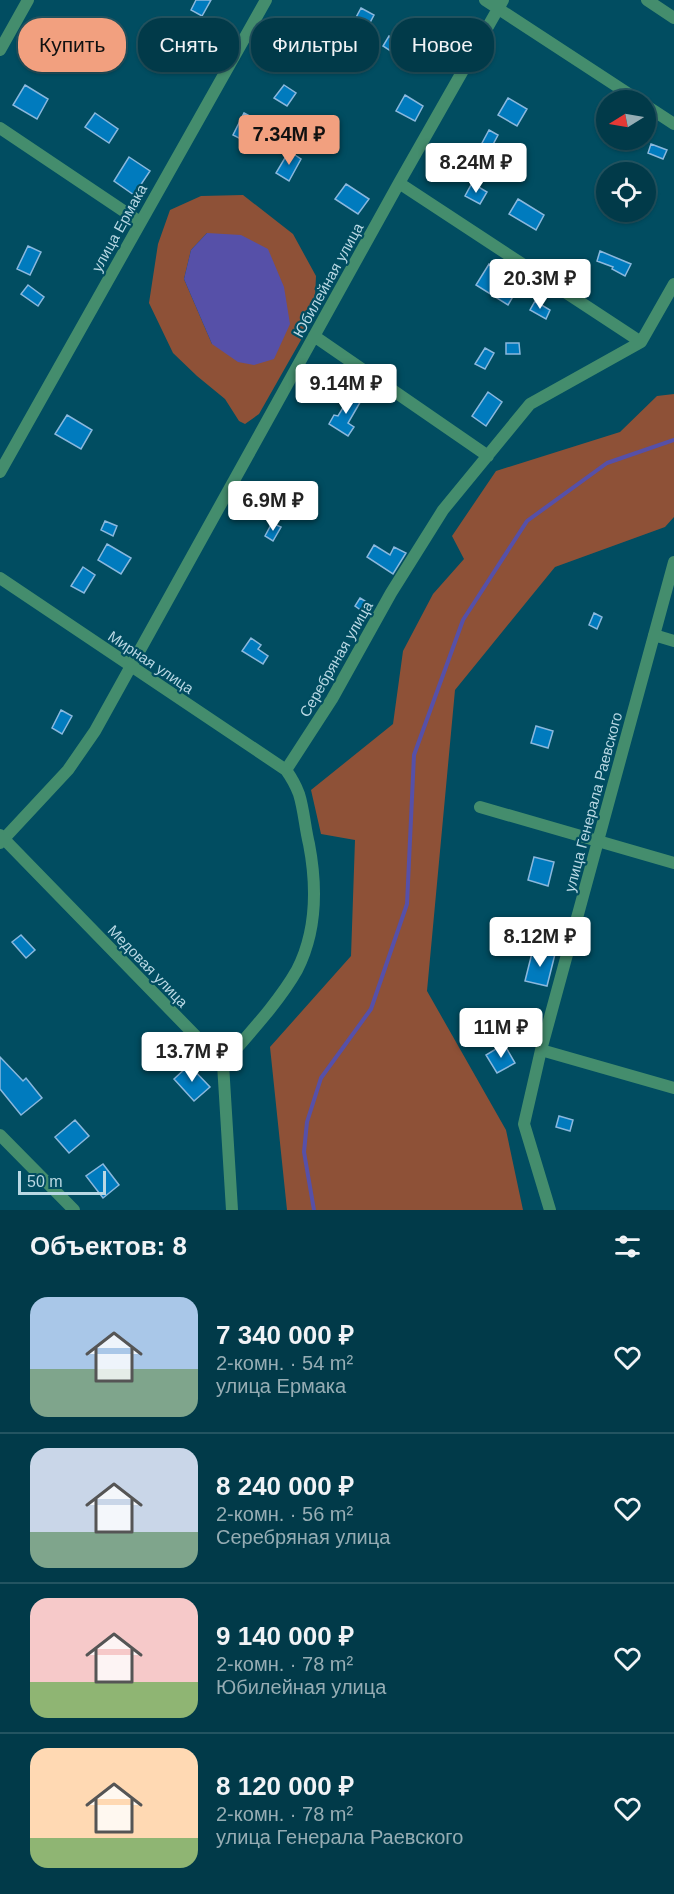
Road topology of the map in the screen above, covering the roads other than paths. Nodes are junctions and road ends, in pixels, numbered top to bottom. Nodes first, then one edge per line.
1 (28, 0) edge
2 (266, 0) edge
3 (485, 0) edge
4 (647, 0) edge
5 (501, 4) edge
6 (674, 18) edge
7 (0, 50) edge
8 (624, 90) edge
9 (656, 112) edge
10 (674, 124) edge
11 (0, 128) edge
12 (399, 183) junction
13 (140, 222) junction
14 (674, 284) edge
15 (314, 336) junction
16 (641, 342) junction
17 (488, 456) junction
18 (0, 471) edge
19 (674, 562) edge
20 (0, 578) edge
21 (654, 635) junction
22 (674, 641) edge
23 (130, 666) junction
24 (286, 770) junction
25 (480, 807) dead end
26 (1, 839) edge
27 (598, 842) junction
28 (674, 863) edge
29 (541, 1050) junction
30 (223, 1064) junction
31 (674, 1088) edge
32 (0, 1135) edge
33 (74, 1210) edge
34 (232, 1210) edge
35 (550, 1210) edge

1 - 7 street
2 - 13 street, улица Ермака
3 - 5 street
4 - 6 street
5 - 8 street
5 - 12 street, Юбилейная улица
9 - 10 street
11 - 13 street
12 - 15 street, Юбилейная улица
12 - 16 street
13 - 18 street, улица Ермака
14 - 16 street
15 - 17 street
15 - 23 street, Юбилейная улица
16 - 17 street, Серебряная улица
17 - 24 street, Серебряная улица
19 - 21 street, улица Генерала Раевского
20 - 23 street, Мирная улица
21 - 22 street
21 - 27 street, улица Генерала Раевского
23 - 24 street, Мирная улица
23 - 26 street, Юбилейная улица
24 - 30 street
25 - 27 street
26 - 30 street, Медовая улица
27 - 28 street
27 - 29 street, улица Генерала Раевского
29 - 31 street
29 - 35 street, улица Генерала Раевского
30 - 34 street
32 - 33 street

